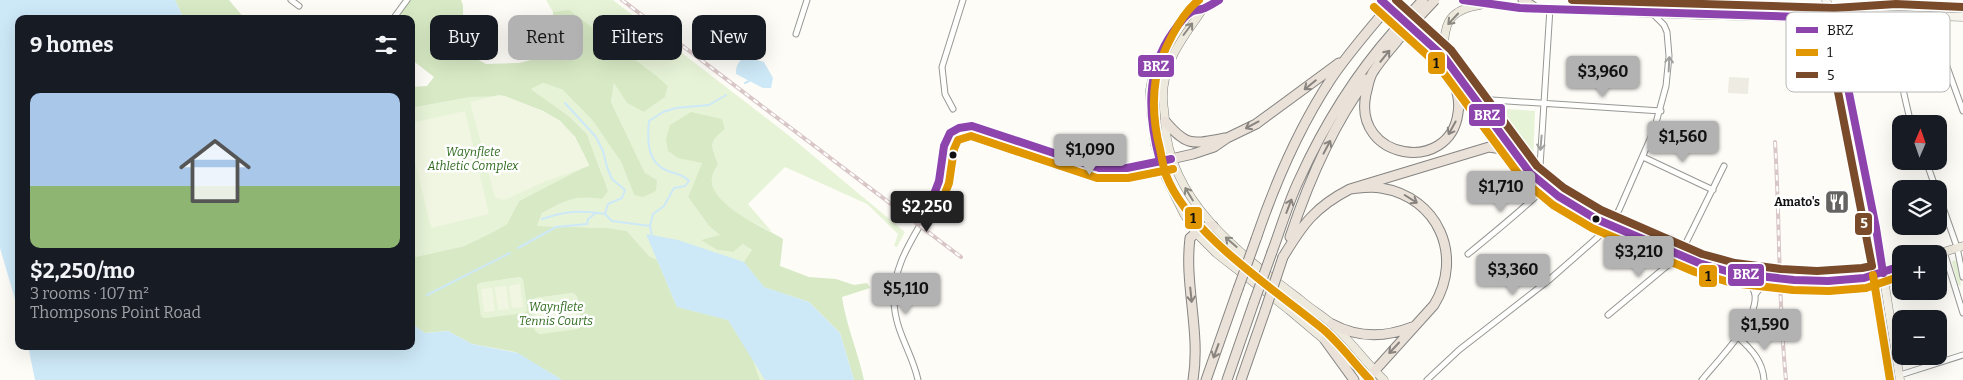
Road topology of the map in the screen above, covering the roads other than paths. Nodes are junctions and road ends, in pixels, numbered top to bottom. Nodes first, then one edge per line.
1 (291, 0) edge
2 (407, 0) edge
3 (807, 0) edge
4 (963, 0) edge
5 (1219, 0) edge
6 (1381, 0) edge
7 (1396, 0) edge
8 (1424, 0) edge
9 (1435, 0) edge
10 (1463, 0) edge
11 (1523, 0) edge
12 (1589, 0) edge
13 (1826, 0) edge
14 (1490, 4) junction
15 (298, 6) dead end
16 (1203, 8) junction
17 (1535, 8) junction
18 (1550, 8) junction
19 (1588, 9) junction
20 (1651, 12) junction
21 (1831, 12) edge
22 (396, 15) edge
23 (1786, 16) edge
24 (1950, 16) edge
25 (1963, 17) edge
26 (1398, 33) junction
27 (796, 34) dead end
28 (1345, 58) junction
29 (1446, 61) junction
30 (1372, 73) junction
31 (1950, 75) edge
32 (1849, 92) edge
33 (1904, 92) edge
34 (1476, 99) junction
35 (1544, 104) junction
36 (953, 109) dead end
37 (1660, 111) junction
38 (1963, 111) edge
39 (1909, 115) edge
40 (1165, 121) junction
41 (1227, 138) junction
42 (1517, 157) junction
43 (1643, 157) junction
44 (1171, 158) junction
45 (1160, 161) junction
46 (1724, 166) dead end
47 (1543, 184) junction
48 (1350, 189) junction
49 (1713, 190) junction
50 (1947, 215) edge
51 (1610, 224) junction
52 (1213, 226) junction
53 (1196, 233) junction
54 (1960, 247) edge
55 (1947, 251) edge
56 (1468, 254) dead end
57 (1680, 255) junction
58 (1283, 257) junction
59 (1892, 269) edge
60 (1947, 269) edge
61 (1882, 273) junction
62 (1744, 274) junction
63 (1963, 277) edge
64 (1767, 278) junction
65 (1755, 295) junction
66 (1963, 313) edge
67 (1608, 315) dead end
68 (1332, 324) junction
69 (1414, 326) junction
70 (1737, 336) junction
71 (1325, 340) junction
72 (1963, 355) edge
73 (1371, 376) edge
74 (1900, 378) edge
75 (918, 380) edge
76 (1193, 380) edge
77 (1206, 380) edge
78 (1227, 380) edge
79 (1240, 380) edge
80 (1354, 380) edge
81 (1384, 380) edge
82 (1427, 380) edge
83 (1702, 380) edge
84 (1764, 380) edge

1 - 15 street
2 - 22 street
3 - 27 street
4 - 36 street
5 - 16 main road
6 - 29 main road
7 - 28 highway, bridge
8 - 26 highway, bridge
9 - 26 highway, bridge
10 - 14 main road
11 - 17 highway
12 - 19 street
13 - 21 main road
14 - 17 main road
14 -> 29 main road
40 -> 16 main road
16 - 45 main road
17 - 18 main road
18 - 19 main road
18 - 35 street
19 - 20 main road
20 - 23 main road
37 -> 20 street
24 - 25 main road
30 -> 26 highway
78 -> 26 highway, bridge
28 -> 41 highway
28 -> 77 highway, bridge
29 -> 30 highway
29 - 34 main road
58 -> 30 highway
31 - 38 street
32 - 61 main road
33 - 39 street
34 - 35 street
34 - 42 main road
35 - 37 street
35 -> 47 street
37 - 43 street
40 - 41 highway
40 - 44 main road
41 - 44 highway
42 - 47 main road
42 - 48 highway
43 - 49 street
43 - 51 street
44 - 45 main road
52 -> 44 main road
45 - 53 main road
45 - 75 street
46 - 49 street
47 - 51 main road
47 - 56 street
48 - 58 highway
48 -> 69 highway
49 - 57 street
50 - 54 street
51 - 57 main road
51 - 82 street
52 - 53 highway
68 -> 52 main road
53 - 71 main road
53 -> 76 highway
54 - 55 main road
54 - 63 street
57 - 62 main road
57 - 67 street
58 - 79 highway, bridge
59 - 61 main road
60 - 66 street
61 - 64 main road
61 - 74 main road
62 - 64 main road
62 - 65 street
64 - 65 street
65 - 70 street
68 - 69 highway
68 - 73 main road
69 -> 73 highway
70 - 83 street
70 - 84 street
71 - 73 main road
71 - 80 highway
72 - 74 street
73 - 81 main road

